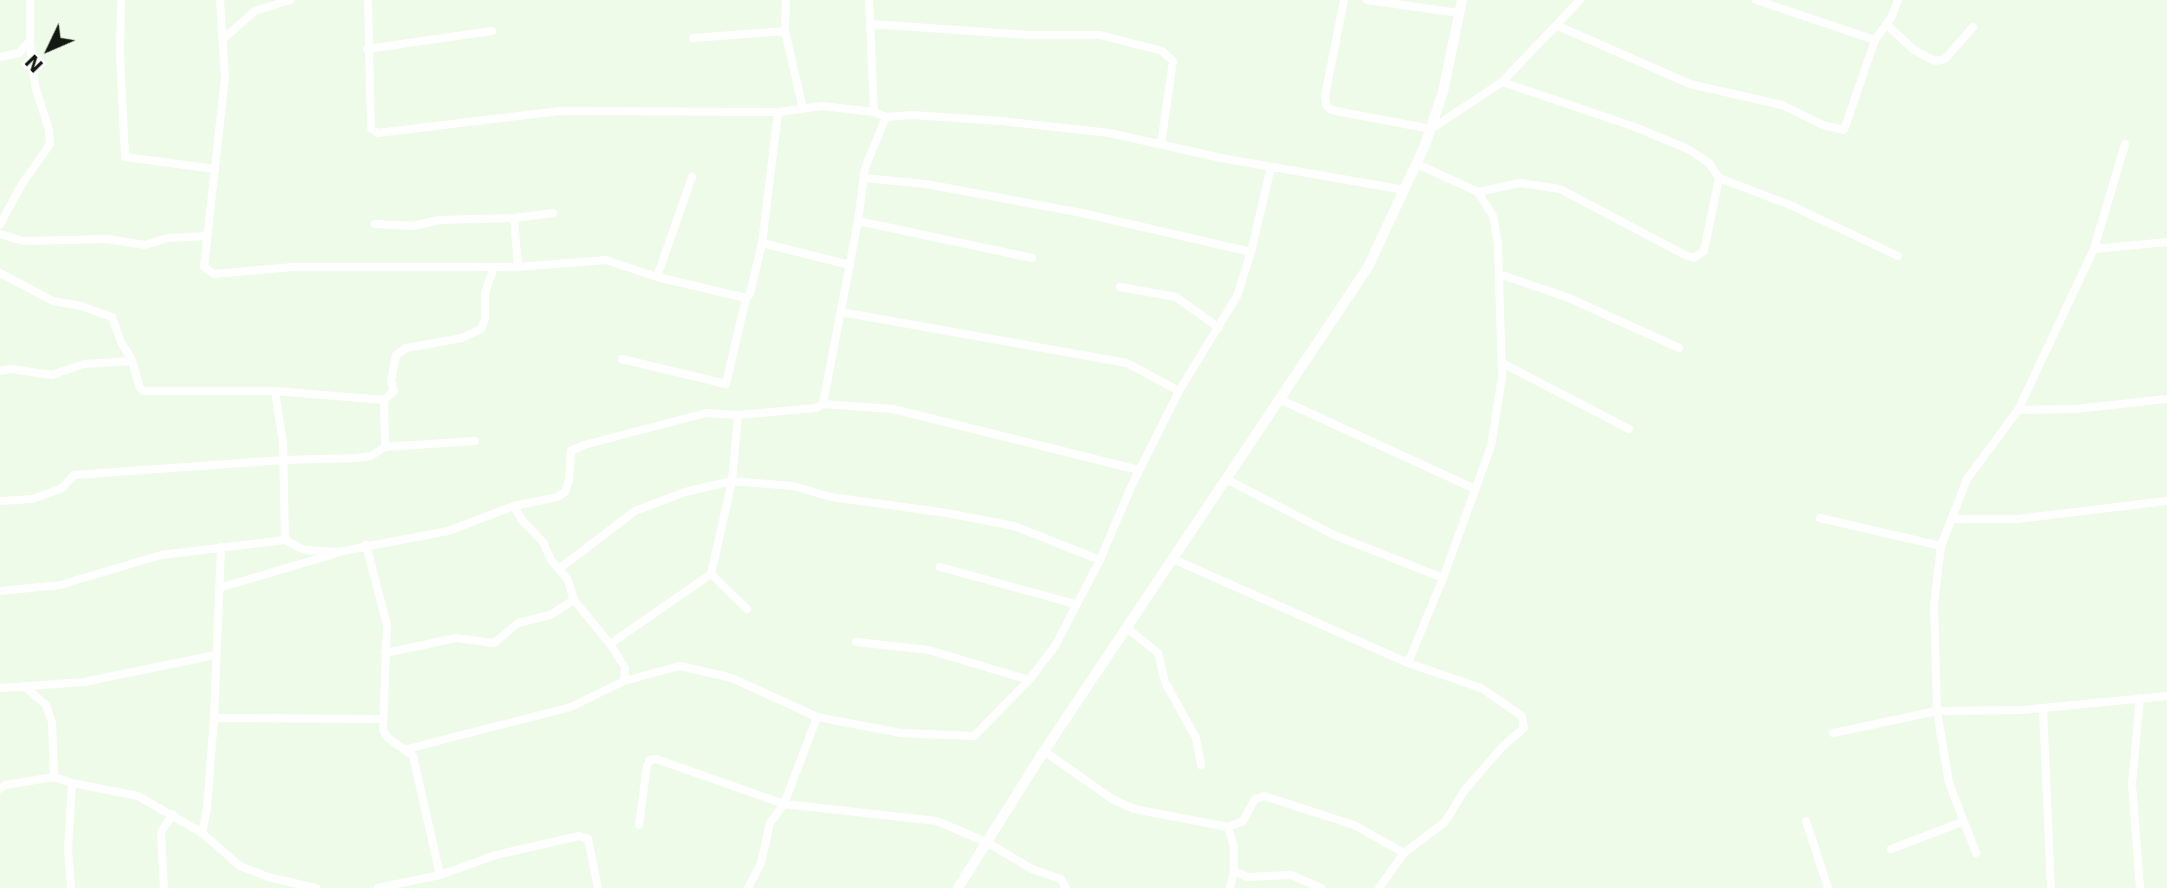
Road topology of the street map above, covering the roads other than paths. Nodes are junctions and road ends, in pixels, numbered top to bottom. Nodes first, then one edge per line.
1 (30, 0) edge
2 (121, 0) edge
3 (220, 0) edge
4 (290, 0) edge
5 (368, 0) edge
6 (786, 0) edge
7 (869, 0) edge
8 (1345, 0) edge
9 (1367, 0) edge
10 (1462, 0) edge
11 (1756, 0) edge
12 (1898, 0) edge
13 (1578, 1) edge
14 (1459, 13) junction
15 (871, 24) junction
16 (1886, 24) junction
17 (1558, 26) junction
18 (1973, 27) dead end
19 (492, 32) dead end
20 (785, 32) junction
21 (693, 38) dead end
22 (223, 39) junction
23 (1875, 40) junction
24 (30, 41) junction
25 (367, 49) junction
26 (0, 57) edge
27 (1502, 82) junction
28 (803, 109) junction
29 (778, 112) junction
30 (874, 112) junction
31 (886, 117) junction
32 (1431, 129) junction
33 (1161, 144) junction
34 (2125, 144) dead end
35 (1417, 164) junction
36 (1271, 167) junction
37 (215, 169) junction
38 (692, 177) dead end
39 (864, 178) junction
40 (1719, 178) junction
41 (1405, 190) junction
42 (1478, 192) junction
43 (553, 213) dead end
44 (514, 218) junction
45 (858, 221) junction
46 (0, 224) edge
47 (375, 224) dead end
48 (0, 234) edge
49 (207, 236) junction
50 (762, 243) junction
51 (2167, 243) edge
52 (2094, 248) junction
53 (1251, 251) junction
54 (1898, 256) dead end
55 (1032, 258) dead end
56 (850, 265) junction
57 (518, 267) junction
58 (494, 268) junction
59 (0, 272) edge
60 (1499, 274) junction
61 (657, 277) junction
62 (1120, 288) dead end
63 (746, 298) junction
64 (841, 312) junction
65 (1219, 328) junction
66 (1679, 348) dead end
67 (622, 359) dead end
68 (132, 361) junction
69 (1502, 363) junction
70 (0, 371) edge
71 (275, 391) junction
72 (1179, 391) junction
73 (1279, 399) junction
74 (2167, 399) edge
75 (384, 400) junction
76 (823, 404) junction
77 (2018, 410) junction
78 (738, 415) junction
79 (1629, 429) dead end
80 (475, 441) dead end
81 (385, 447) junction
82 (284, 460) junction
83 (1139, 470) junction
84 (1226, 480) junction
85 (732, 481) junction
86 (1475, 489) junction
87 (2167, 501) edge
88 (0, 502) edge
89 (514, 506) junction
90 (1819, 518) dead end
91 (1953, 519) junction
92 (285, 540) junction
93 (366, 545) junction
94 (1941, 546) junction
95 (221, 547) junction
96 (338, 552) junction
97 (1173, 559) junction
98 (1100, 560) junction
99 (940, 567) dead end
100 (560, 568) junction
101 (711, 574) junction
102 (1443, 578) junction
103 (219, 587) junction
104 (0, 591) edge
105 (574, 600) junction
106 (1075, 604) junction
107 (747, 609) dead end
108 (1127, 628) junction
109 (856, 642) dead end
110 (610, 644) junction
111 (385, 653) junction
112 (215, 655) junction
113 (1408, 663) junction
114 (1029, 680) junction
115 (624, 681) junction
116 (24, 686) junction
117 (0, 688) edge
118 (2167, 696) edge
119 (2140, 698) junction
120 (2042, 709) junction
121 (1937, 711) junction
122 (817, 717) junction
123 (214, 718) junction
124 (382, 719) junction
125 (1833, 733) dead end
126 (407, 750) junction
127 (1044, 751) junction
128 (1201, 765) dead end
129 (54, 777) junction
130 (72, 783) junction
131 (0, 789) edge
132 (784, 804) junction
133 (173, 814) junction
134 (1806, 821) dead end
135 (1962, 822) junction
136 (639, 825) dead end
137 (1228, 827) junction
138 (202, 833) junction
139 (988, 843) junction
140 (1891, 849) dead end
141 (1404, 853) junction
142 (1976, 853) dead end
143 (1234, 871) junction
144 (440, 874) junction
145 (71, 888) edge
146 (164, 888) edge
147 (316, 888) edge
148 (378, 888) edge
149 (598, 888) edge
150 (748, 888) edge
151 (958, 888) edge
152 (1066, 888) edge
153 (1230, 888) edge
154 (1321, 888) edge
155 (1379, 888) edge
156 (1828, 888) edge
157 (2051, 888) edge
158 (2140, 888) edge

1 - 24 street
2 - 37 street
3 - 22 street
4 - 22 street
5 - 25 street
6 - 20 street
7 - 15 street
8 - 32 street
9 - 14 street
10 - 14 street
11 - 23 street
12 - 16 street
13 - 17 street
14 - 32 street
15 - 30 street
15 - 33 street
16 - 18 street
16 - 23 street
17 - 23 street
17 - 27 street
19 - 25 street
20 - 21 street
20 - 28 street
22 - 37 street
24 - 26 street
24 - 46 street
25 - 29 street
27 - 32 street
27 - 40 street
28 - 29 street
28 - 30 street
29 - 50 street
30 - 31 street
31 - 33 street
31 - 39 street
32 - 35 street
33 - 36 street
34 - 52 street
35 - 41 street
35 - 42 street
36 - 41 street
36 - 53 street
37 - 49 street
38 - 61 street
39 - 45 street
39 - 53 street
40 - 42 street
40 - 54 street
41 - 73 street
42 - 60 street
43 - 44 street
44 - 47 street
44 - 57 street
45 - 55 street
45 - 56 street
48 - 49 street
49 - 58 street
50 - 56 street
50 - 63 street
51 - 52 street
52 - 77 street
53 - 65 street
56 - 64 street
57 - 58 street
57 - 61 street
58 - 75 street
59 - 68 street
60 - 66 street
60 - 69 street
61 - 63 street
62 - 65 street
63 - 67 street
64 - 72 street
64 - 76 street
65 - 72 street
68 - 70 street
68 - 71 street
69 - 79 street
69 - 86 street
71 - 75 street
71 - 82 street
72 - 83 street
73 - 84 street
73 - 86 street
74 - 77 street
75 - 81 street
76 - 78 street
76 - 83 street
77 - 91 street
78 - 85 street
78 - 89 street
80 - 81 street
81 - 82 street
82 - 88 street
82 - 92 street
83 - 98 street
84 - 97 street
84 - 102 street
85 - 98 street
85 - 100 street
85 - 101 street
86 - 102 street
87 - 91 street
89 - 93 street
89 - 100 street
90 - 94 street
91 - 94 street
92 - 95 street
92 - 96 street
93 - 96 street
93 - 111 street
94 - 121 street
95 - 103 street
95 - 104 street
96 - 103 street
97 - 108 street
97 - 113 street
98 - 106 street
99 - 106 street
100 - 105 street
101 - 107 street
101 - 110 street
102 - 113 street
103 - 112 street
105 - 110 street
105 - 111 street
106 - 114 street
108 - 127 street
108 - 128 street
109 - 114 street
110 - 115 street
111 - 124 street
112 - 116 street
112 - 123 street
113 - 141 street
114 - 122 street
115 - 122 street
115 - 126 street
116 - 117 street
116 - 129 street
118 - 119 street
119 - 120 street
119 - 158 street
120 - 121 street
120 - 157 street
121 - 125 street
121 - 135 street
122 - 132 street
123 - 124 street
123 - 138 street
124 - 126 street
126 - 144 street
127 - 137 street
127 - 139 street
129 - 130 street
129 - 131 street
130 - 133 street
130 - 145 street
132 - 136 street
132 - 139 street
132 - 150 street
133 - 138 street
133 - 146 street
134 - 156 street
135 - 140 street
135 - 142 street
137 - 141 street
137 - 143 street
138 - 147 street
139 - 151 street
139 - 152 street
141 - 155 street
143 - 153 street
143 - 154 street
144 - 148 street
144 - 149 street

